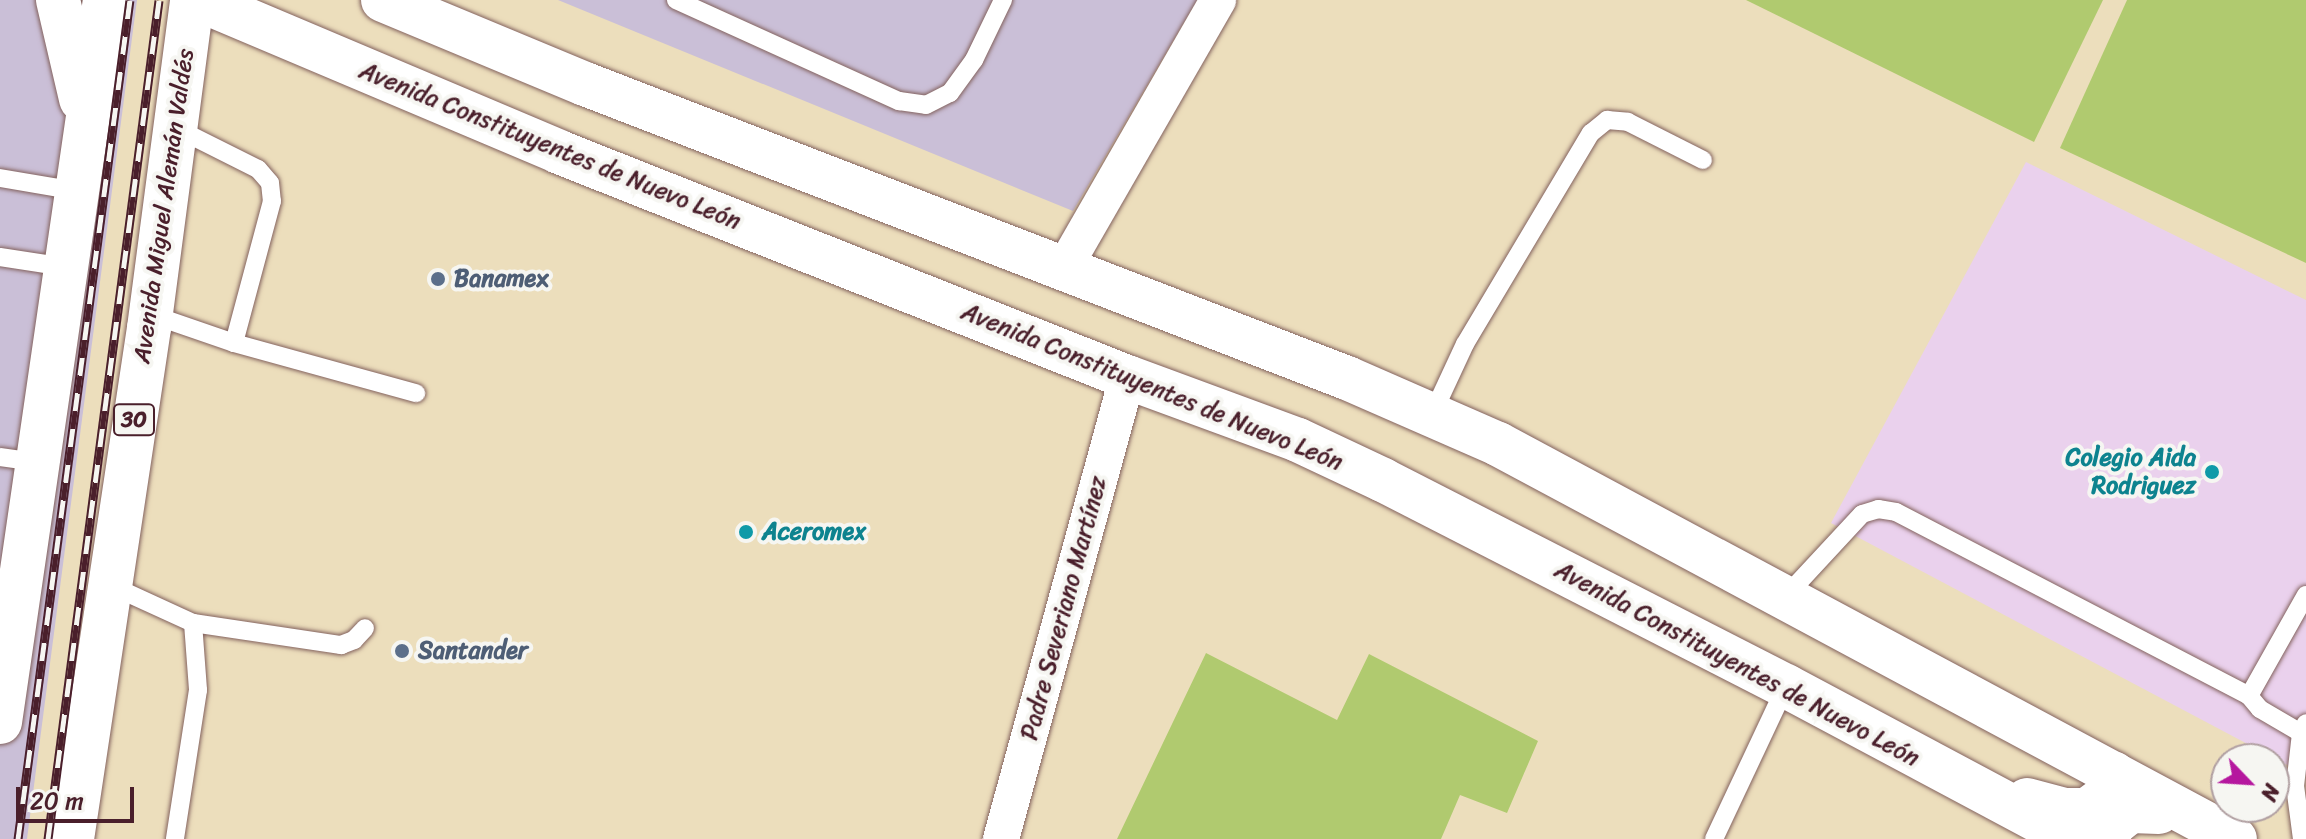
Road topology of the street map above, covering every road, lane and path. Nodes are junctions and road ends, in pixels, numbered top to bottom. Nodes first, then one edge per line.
1 (58, 0) edge
2 (105, 0) edge
3 (192, 0) edge
4 (200, 0) edge
5 (383, 0) edge
6 (676, 0) edge
7 (1003, 0) edge
8 (1218, 0) edge
9 (87, 124) junction
10 (174, 127) junction
11 (1703, 160) dead end
12 (0, 178) edge
13 (76, 191) junction
14 (0, 257) edge
15 (65, 267) junction
16 (1064, 268) junction
17 (150, 314) junction
18 (234, 343) junction
19 (1127, 377) junction
20 (416, 393) dead end
21 (1432, 415) junction
22 (19, 460) edge
23 (109, 584) junction
24 (2306, 595) edge
25 (1785, 597) junction
26 (193, 623) junction
27 (365, 628) dead end
28 (6, 640) edge
29 (1786, 686) junction
30 (2249, 696) junction
31 (0, 722) edge
32 (2304, 728) edge
33 (1941, 772) junction
34 (2114, 774) junction
35 (2234, 838) edge
36 (72, 839) edge
37 (175, 839) edge
38 (1001, 839) edge
39 (1714, 839) edge
40 (2073, 839) edge
41 (2105, 839) edge
42 (2302, 839) edge

1 - 9 main road
2 - 9 main road
3 - 10 main road, Avenida Miguel Alemán Valdés / 30
4 - 19 main road, Avenida Constituyentes de Nuevo León
5 - 16 main road
6 - 7 lane
8 - 16 street
9 - 13 main road
10 - 17 main road, Avenida Miguel Alemán Valdés / 30
10 - 18 lane
11 - 21 lane
12 - 13 lane
13 - 15 main road
14 - 15 lane
15 - 22 main road
16 - 21 main road
17 - 18 lane
17 - 23 main road, Avenida Miguel Alemán Valdés / 30
18 - 20 lane
19 - 29 main road, Avenida Constituyentes de Nuevo León
19 - 38 street, Padre Severiano Martínez
21 - 25 main road
22 - 28 main road
23 - 26 lane
23 - 36 main road, Avenida Miguel Alemán Valdés / 30
24 - 30 lane
25 - 30 lane
25 - 34 main road
26 - 27 lane
26 - 37 lane
28 - 31 main road
29 - 33 main road, Avenida Constituyentes de Nuevo León
29 - 39 lane
30 - 32 lane
32 - 42 lane
33 - 34 main road
33 - 40 main road, Avenida Constituyentes de Nuevo León
34 - 35 main road
35 - 41 main road

